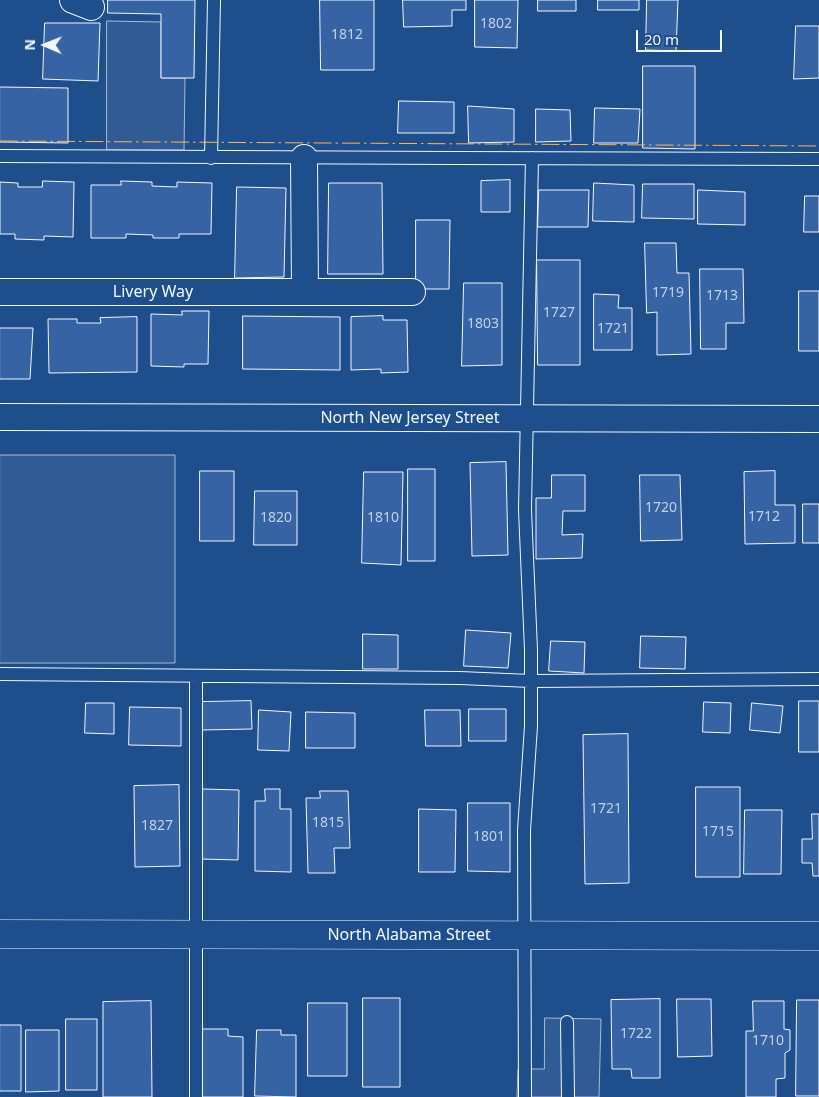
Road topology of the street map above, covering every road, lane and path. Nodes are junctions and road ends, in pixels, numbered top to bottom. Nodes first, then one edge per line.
1 (214, 0) edge
2 (0, 156) edge
3 (211, 158) junction
4 (304, 158) junction
5 (532, 158) junction
6 (819, 159) edge
7 (0, 292) edge
8 (305, 292) junction
9 (412, 292) dead end
10 (0, 417) edge
11 (528, 418) junction
12 (819, 419) edge
13 (0, 674) edge
14 (196, 676) junction
15 (819, 679) edge
16 (530, 681) junction
17 (0, 934) edge
18 (196, 935) junction
19 (524, 936) junction
20 (819, 936) edge
21 (567, 1022) dead end
22 (196, 1097) edge
23 (526, 1097) edge
24 (568, 1097) edge

1 - 3 lane
2 - 3 lane
3 - 4 lane
4 - 5 lane
4 - 8 street
5 - 6 lane
5 - 11 lane
7 - 8 street, Livery Way
8 - 9 street, Livery Way
10 - 11 street, North New Jersey Street
11 - 12 street, North New Jersey Street
11 - 16 lane
13 - 14 lane
14 - 16 lane
14 - 18 lane
15 - 16 lane
16 - 19 lane
17 - 18 main road, North Alabama Street
18 - 19 main road, North Alabama Street
18 - 22 lane
19 - 20 main road, North Alabama Street
19 - 23 lane
21 - 24 lane

